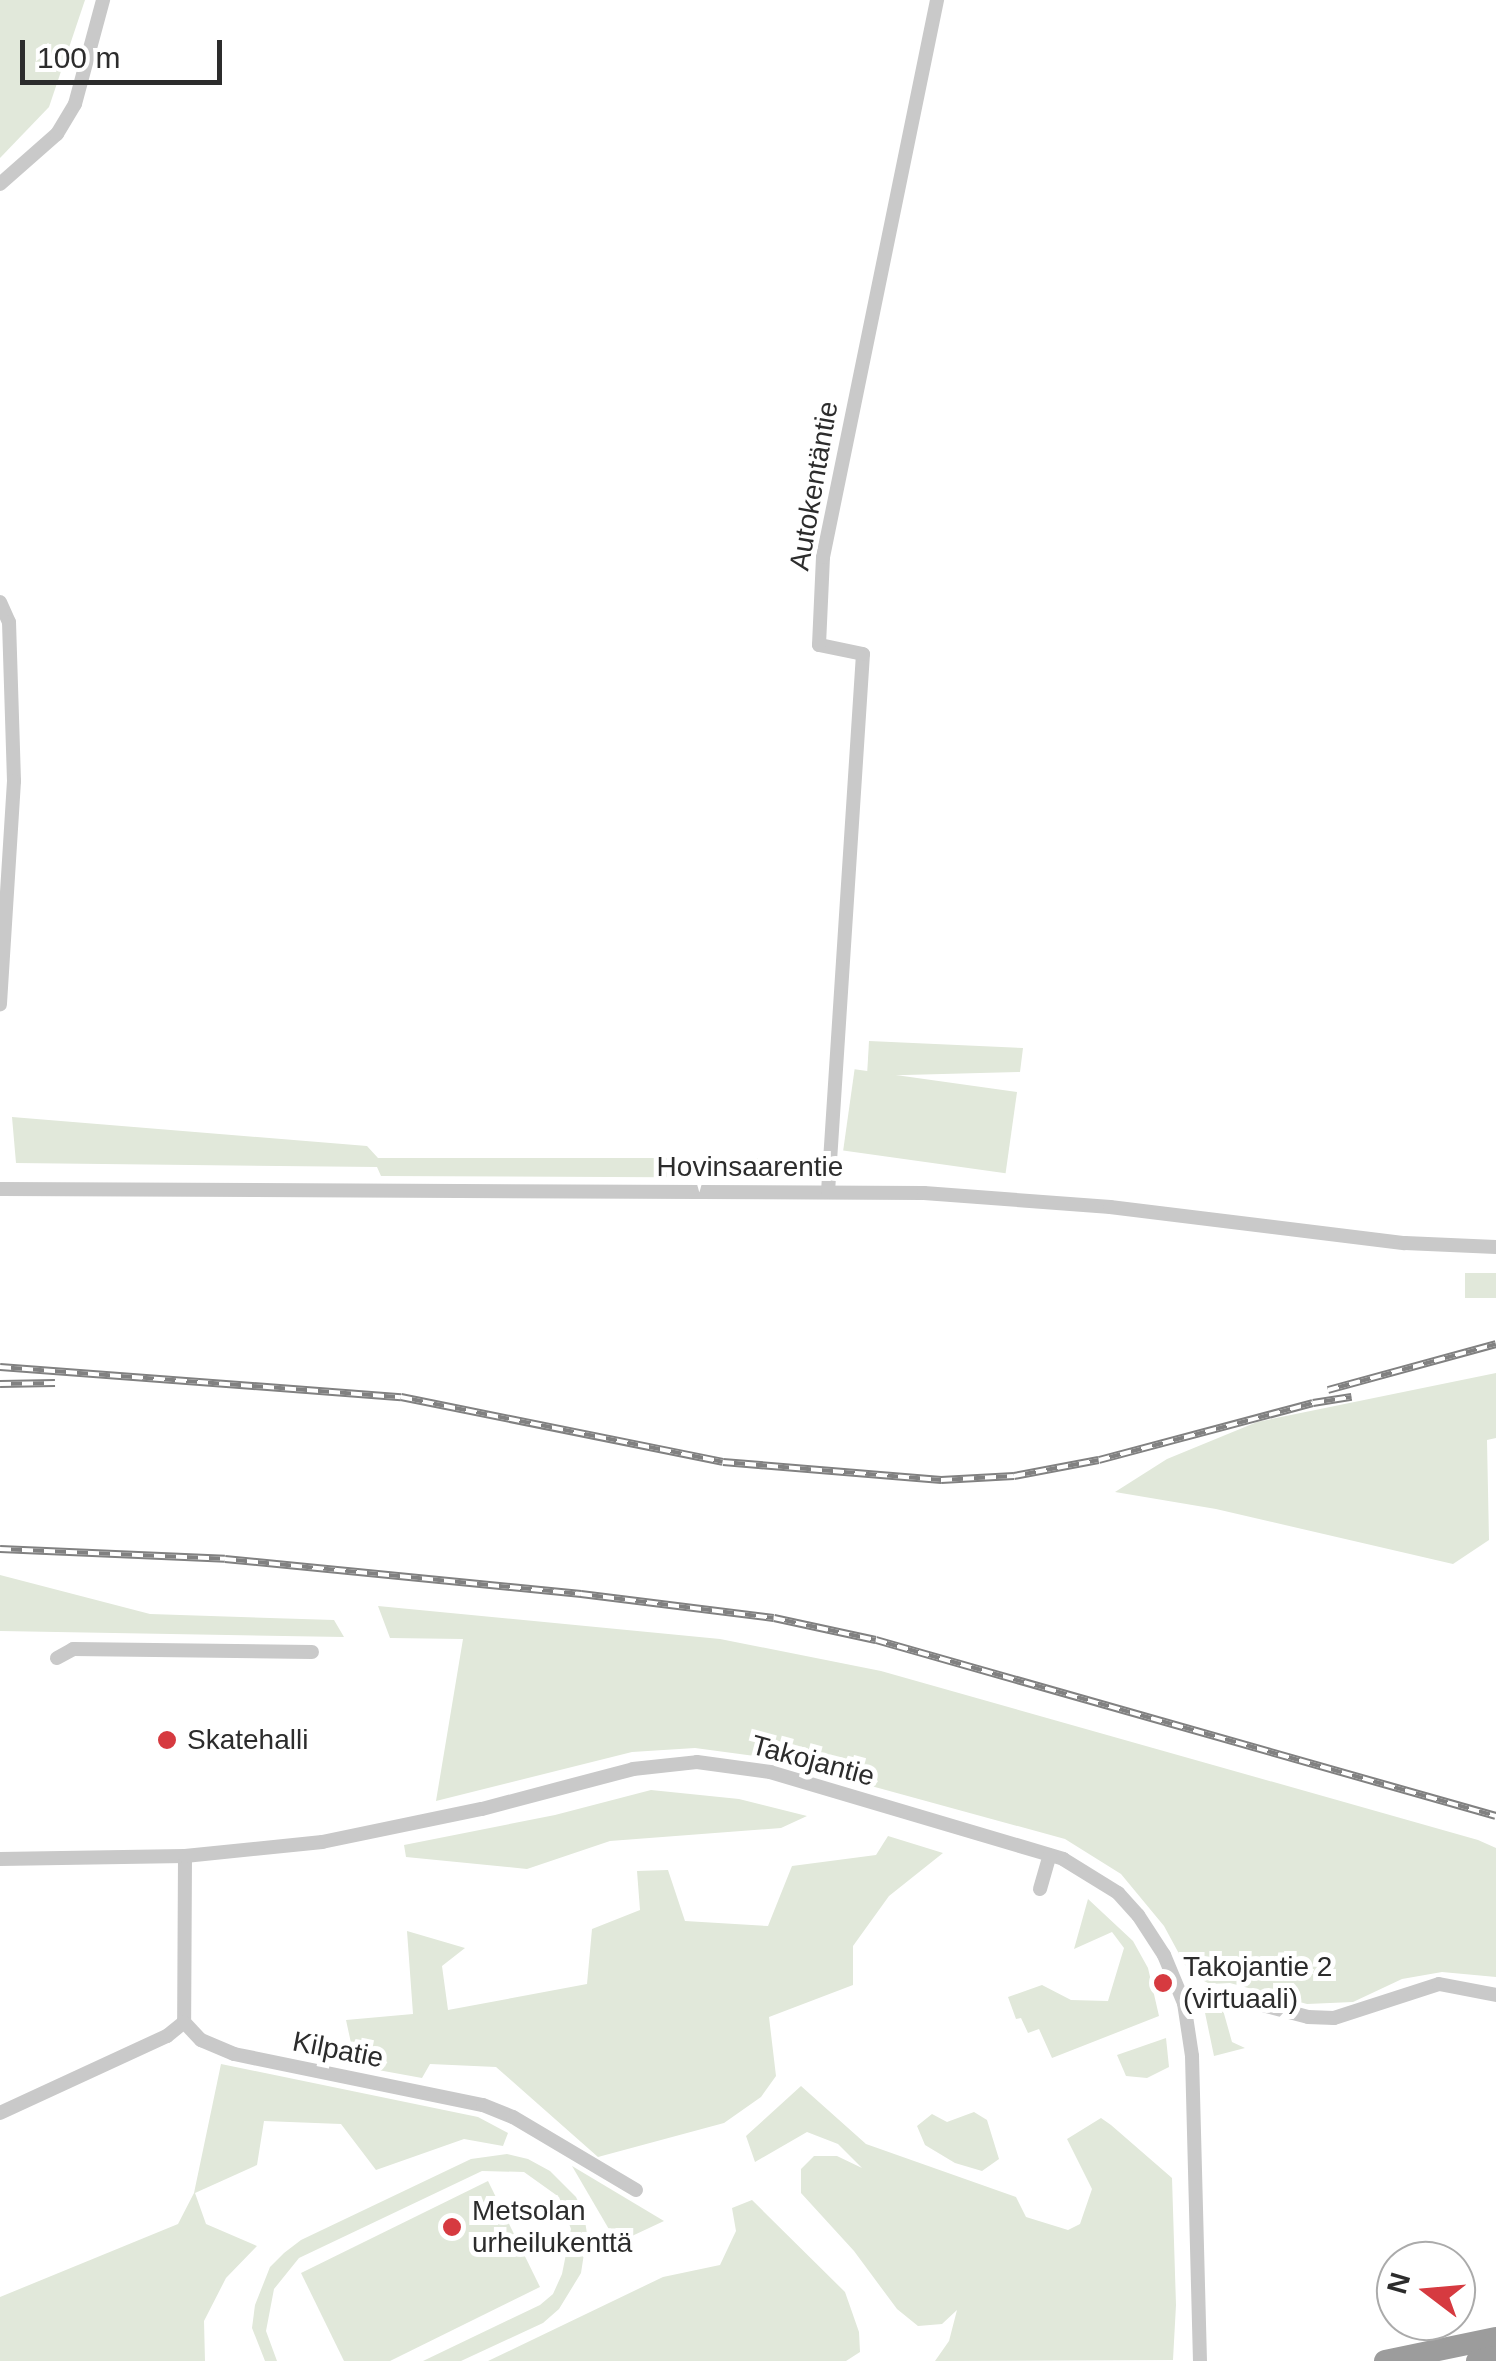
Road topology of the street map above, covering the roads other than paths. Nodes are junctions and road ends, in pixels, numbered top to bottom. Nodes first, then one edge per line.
1 (104, 0) edge
2 (937, 0) edge
3 (0, 184) edge
4 (0, 602) edge
5 (0, 1004) edge
6 (0, 1189) edge
7 (828, 1192) junction
8 (1496, 1247) edge
9 (312, 1652) dead end
10 (57, 1658) dead end
11 (1050, 1855) junction
12 (184, 1856) junction
13 (0, 1859) edge
14 (1040, 1889) dead end
15 (1496, 1995) edge
16 (1184, 2004) junction
17 (184, 2022) junction
18 (0, 2112) edge
19 (636, 2190) dead end
20 (1496, 2338) edge
21 (1496, 2357) edge
22 (1200, 2361) edge
23 (1385, 2361) edge
24 (1477, 2361) edge

1 - 3 street
2 - 7 street, Autokentäntie
4 - 5 street
6 - 7 street, Hovinsaarentie
7 - 8 street, Hovinsaarentie
9 - 10 street
11 - 12 street, Takojantie
11 - 14 street
11 - 16 street, Takojantie
12 - 13 street, Takojantie
12 - 17 street
15 - 16 street
16 - 22 street, Takojantie
17 - 18 street
17 - 19 street, Kilpatie
20 - 23 highway
21 - 24 highway

